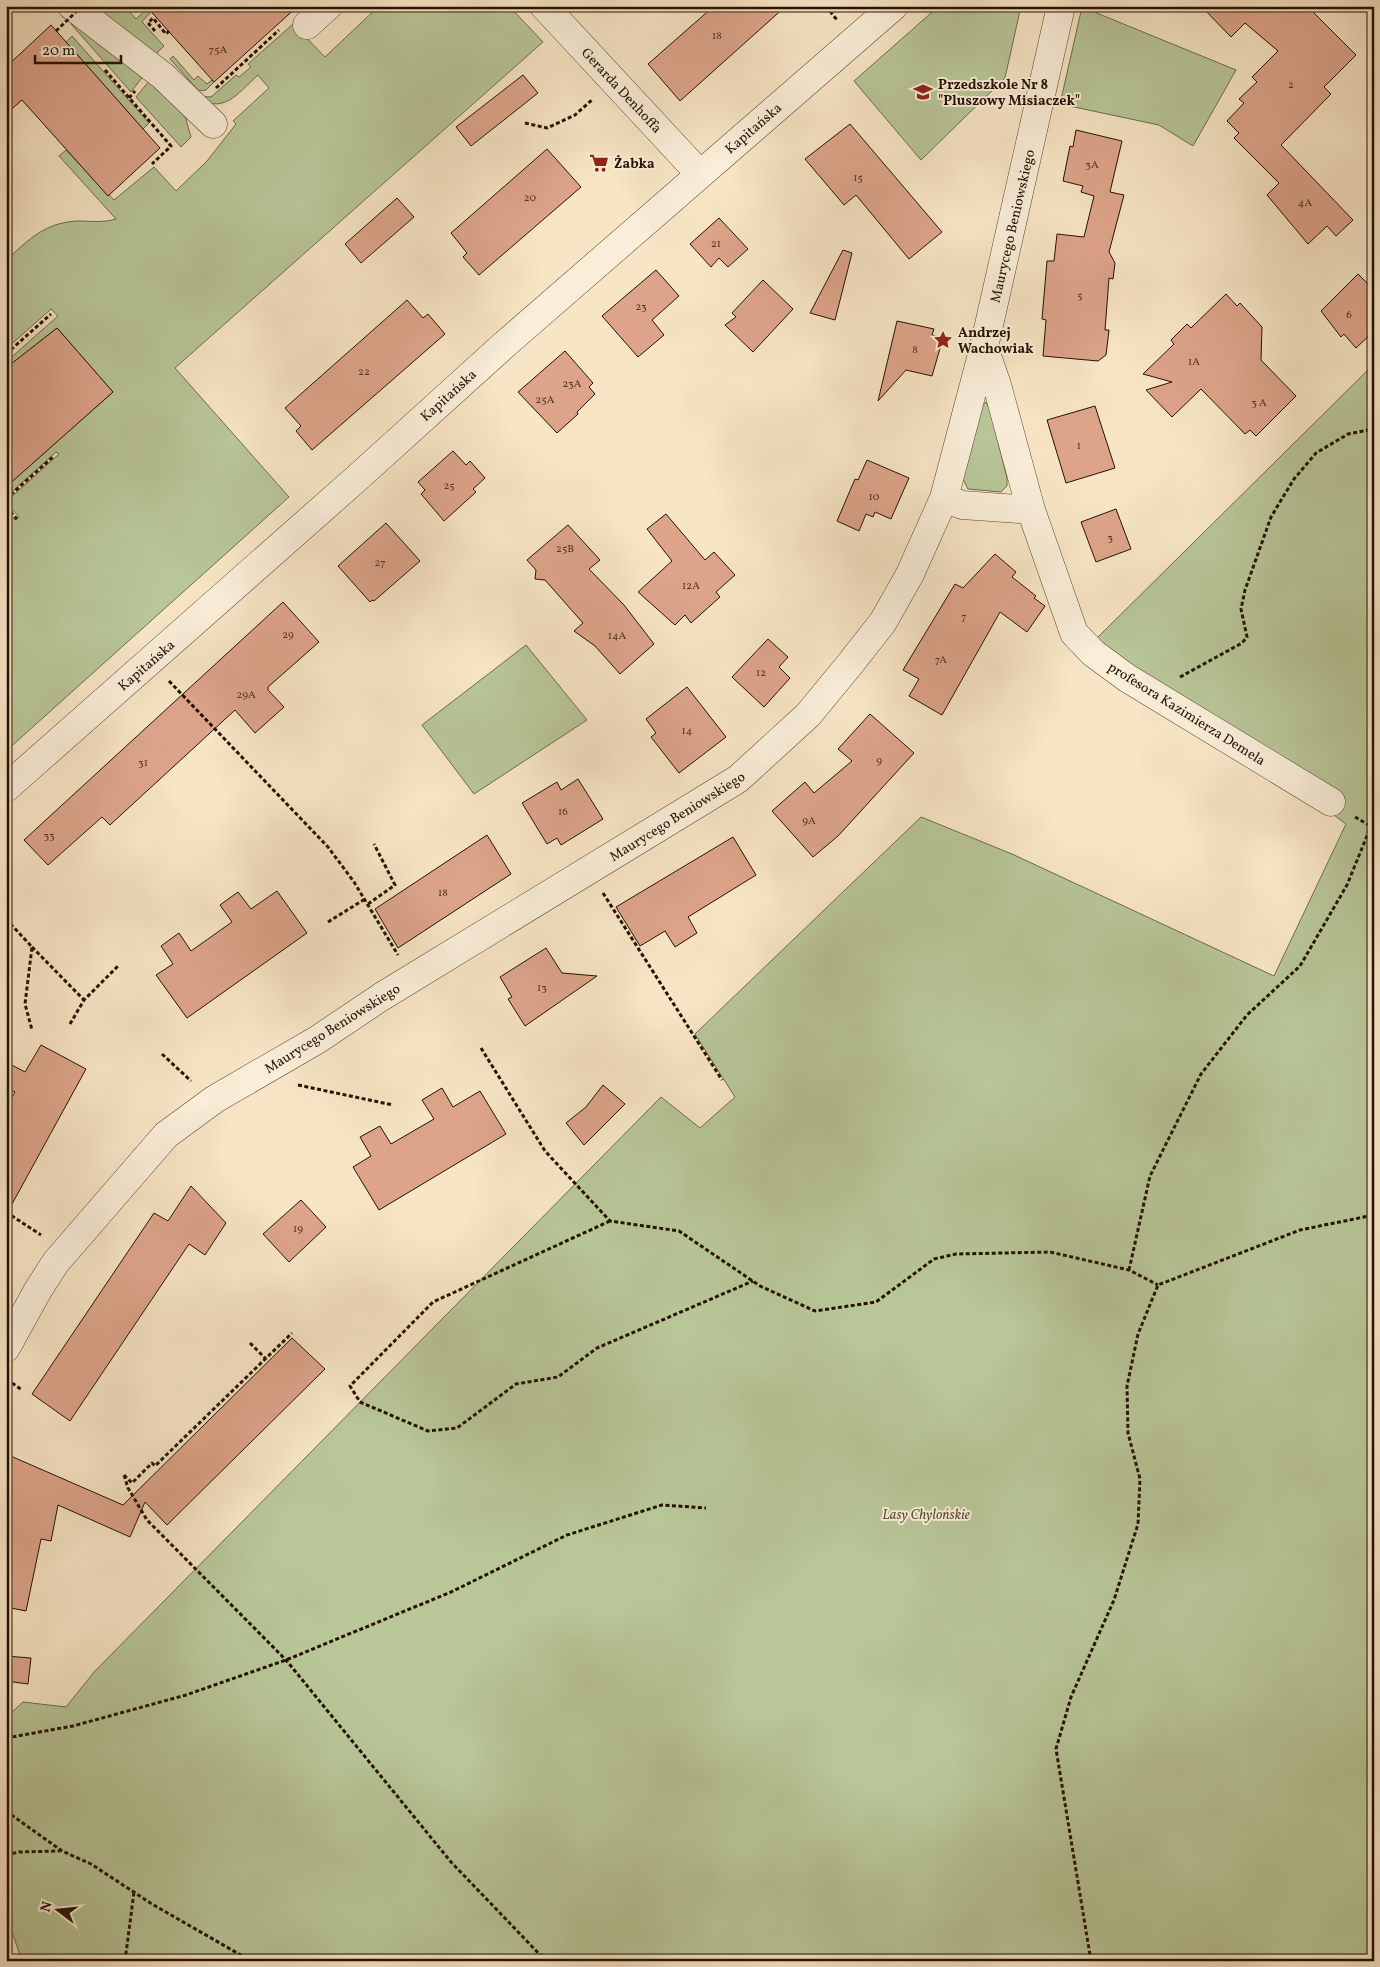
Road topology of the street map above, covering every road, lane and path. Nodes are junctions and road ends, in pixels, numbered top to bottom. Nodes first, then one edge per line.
1 (82, 6) edge
2 (328, 6) edge
3 (544, 6) edge
4 (894, 6) edge
5 (1061, 6) edge
6 (68, 18) edge
7 (296, 25) joint
8 (56, 31) dead end
9 (169, 32) dead end
10 (159, 36) dead end
11 (99, 63) dead end
12 (214, 90) dead end
13 (592, 99) dead end
14 (525, 123) dead end
15 (213, 124) dead end
16 (152, 164) dead end
17 (700, 174) junction
18 (51, 314) dead end
19 (984, 347) junction
20 (6, 354) edge
21 (1374, 429) edge
22 (54, 456) dead end
23 (944, 498) junction
24 (6, 499) edge
25 (6, 507) edge
26 (1031, 510) junction
27 (17, 519) dead end
28 (168, 680) dead end
29 (1151, 692) junction
30 (6, 788) edge
31 (1331, 802) dead end
32 (1371, 826) dead end
33 (374, 844) dead end
34 (599, 885) dead end
35 (365, 899) junction
36 (368, 904) junction
37 (6, 919) edge
38 (328, 922) dead end
39 (32, 947) junction
40 (399, 956) dead end
41 (119, 965) dead end
42 (84, 1000) junction
43 (70, 1024) dead end
44 (32, 1030) dead end
45 (481, 1048) dead end
46 (162, 1054) dead end
47 (722, 1080) dead end
48 (196, 1085) dead end
49 (297, 1085) dead end
50 (393, 1104) dead end
51 (6, 1212) edge
52 (1374, 1215) edge
53 (610, 1222) junction
54 (46, 1238) dead end
55 (1129, 1270) junction
56 (753, 1281) junction
57 (1158, 1285) junction
58 (292, 1333) dead end
59 (250, 1343) dead end
60 (6, 1348) edge
61 (266, 1359) junction
62 (12, 1383) dead end
63 (22, 1390) dead end
64 (706, 1508) dead end
65 (286, 1660) junction
66 (6, 1738) edge
67 (6, 1811) edge
68 (62, 1851) junction
69 (6, 1854) edge
70 (134, 1892) junction
71 (125, 1961) edge
72 (251, 1961) edge
73 (546, 1961) edge
74 (1091, 1961) edge

1 - 8 path, bridge
2 - 7 street
3 - 17 street, Gerarda Denhoffa
4 - 17 street, Kapitańska
5 - 19 street, Maurycego Beniowskiego
6 - 15 street
7 - 12 path
9 - 10 path
11 - 16 path
13 - 14 path
17 - 30 street, Kapitańska
18 - 20 path
19 - 23 street, Maurycego Beniowskiego
19 - 26 street, profesora Kazimierza Demela
21 - 29 path
22 - 24 path
23 - 26 street
23 - 60 street, Maurycego Beniowskiego
25 - 27 path
26 - 29 street, profesora Kazimierza Demela
28 - 35 path
29 - 31 street, profesora Kazimierza Demela
32 - 55 path
33 - 36 path
34 - 47 path
35 - 36 path
35 - 38 path
36 - 40 path
37 - 39 path
39 - 42 path
39 - 44 path
41 - 42 path
42 - 43 path
45 - 53 path
46 - 48 path
49 - 50 path
51 - 54 path
52 - 57 path
53 - 56 path
53 - 56 path
55 - 56 path
55 - 57 path
57 - 74 path
58 - 61 path
59 - 61 path
61 - 65 path
62 - 63 path
64 - 65 path
65 - 66 path
65 - 73 path
67 - 68 path
68 - 69 path
68 - 70 path
70 - 71 path
70 - 72 path

